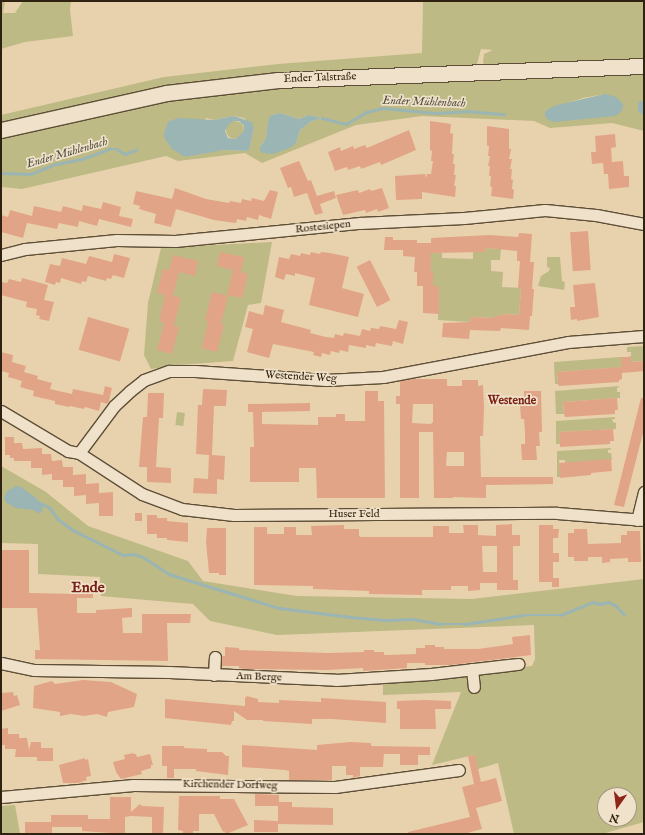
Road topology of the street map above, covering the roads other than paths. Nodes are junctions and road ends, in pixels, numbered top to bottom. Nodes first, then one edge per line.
1 (644, 66) edge
2 (1, 130) edge
3 (644, 224) edge
4 (1, 255) edge
5 (644, 336) edge
6 (1, 411) edge
7 (79, 453) junction
8 (644, 492) edge
9 (641, 520) edge
10 (215, 657) dead end
11 (1, 663) edge
12 (518, 664) dead end
13 (472, 669) junction
14 (214, 675) junction
15 (474, 687) dead end
16 (459, 770) dead end
17 (1, 797) edge

1 - 2 main road, Ender Talstraße
3 - 4 street, Rostesiepen
5 - 7 street, Westender Weg
6 - 7 street
7 - 9 street, Huser Feld
8 - 9 street
10 - 14 street
11 - 14 street, Am Berge
12 - 13 street, Am Berge
13 - 14 street, Am Berge
13 - 15 street
16 - 17 street, Kirchender Dorfweg

